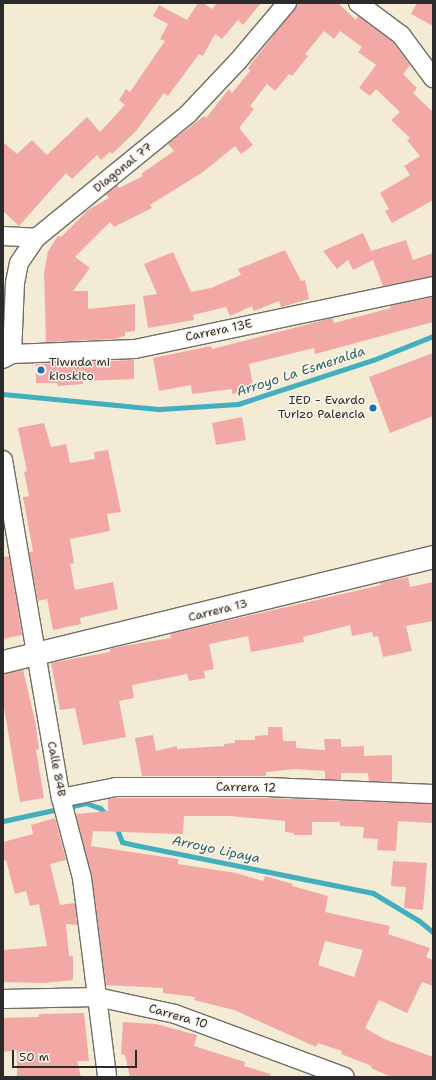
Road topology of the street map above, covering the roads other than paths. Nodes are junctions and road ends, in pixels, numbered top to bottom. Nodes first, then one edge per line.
1 (286, 3) edge
2 (358, 3) edge
3 (433, 78) edge
4 (3, 236) edge
5 (36, 238) junction
6 (433, 286) edge
7 (7, 356) edge
8 (3, 460) edge
9 (433, 557) edge
10 (35, 656) junction
11 (3, 662) edge
12 (433, 794) edge
13 (63, 804) junction
14 (96, 997) junction
15 (3, 999) edge
16 (106, 1077) edge
17 (345, 1077) edge

1 - 5 street, Diagonal 77
2 - 3 street
4 - 5 street
5 - 7 street, Diagonal 77
6 - 7 street, Carrera 13E
8 - 10 street, Calle 84B
9 - 10 street, Carrera 13
10 - 11 street, Carrera 13
10 - 13 street, Calle 84B
12 - 13 street, Carrera 12
13 - 14 street, Calle 84B
14 - 15 street, Carrera 10
14 - 16 street, Calle 84B
14 - 17 street, Carrera 10

